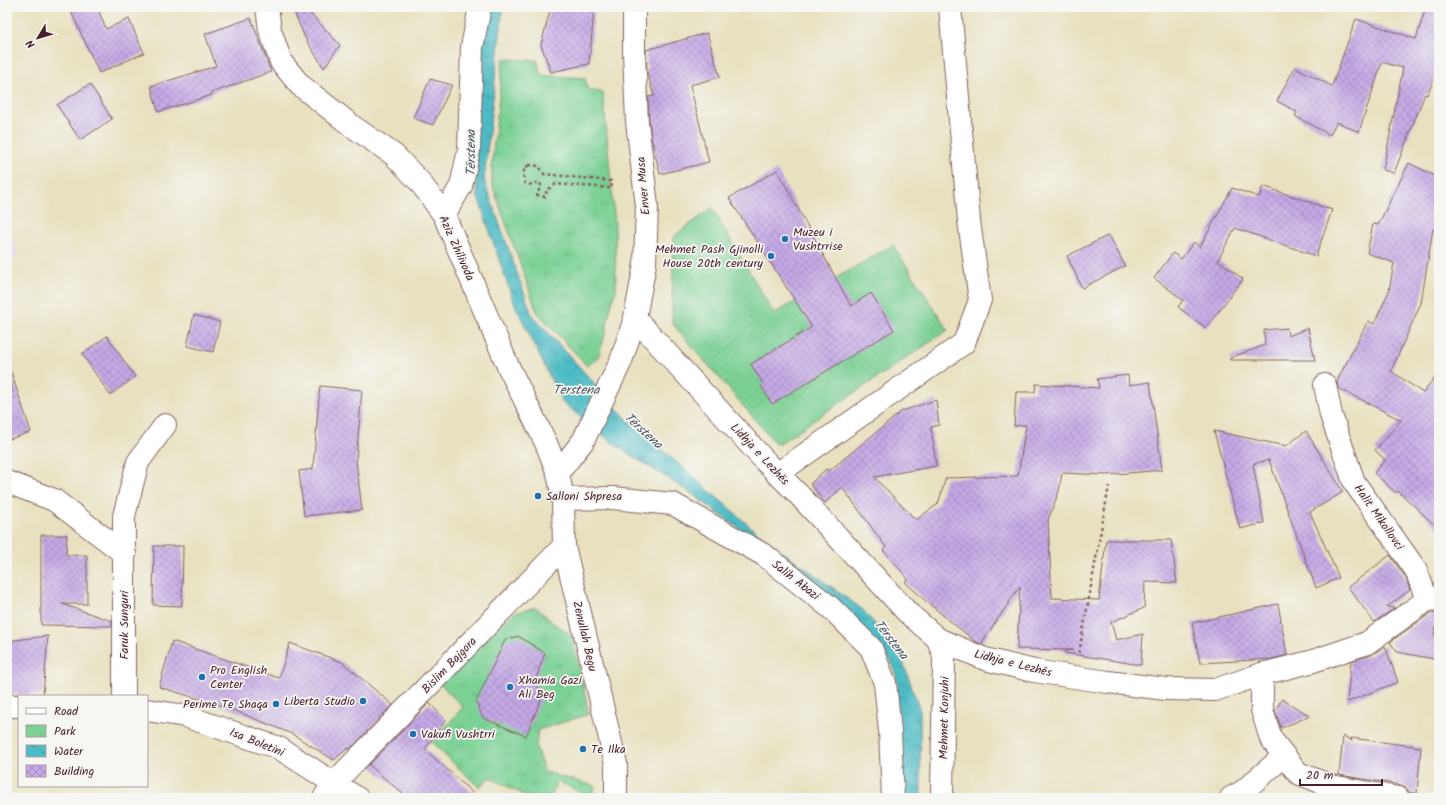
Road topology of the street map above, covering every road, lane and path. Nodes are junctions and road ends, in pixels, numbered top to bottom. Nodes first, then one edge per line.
1 (267, 7) edge
2 (480, 7) edge
3 (634, 7) edge
4 (950, 7) edge
5 (596, 180) joint
6 (444, 215) junction
7 (635, 318) junction
8 (1325, 384) dead end
9 (165, 425) dead end
10 (558, 473) junction
11 (777, 474) junction
12 (10, 483) dead end
13 (1109, 486) dead end
14 (563, 499) junction
15 (564, 546) junction
16 (124, 554) junction
17 (1433, 599) edge
18 (938, 639) junction
19 (1262, 674) junction
20 (1074, 677) junction
21 (124, 695) edge
22 (7, 706) edge
23 (18, 706) edge
24 (148, 710) edge
25 (1284, 756) junction
26 (329, 791) edge
27 (1343, 793) edge
28 (357, 798) edge
29 (616, 798) edge
30 (893, 798) edge
31 (942, 798) edge
32 (1231, 798) edge
33 (1398, 798) edge

1 - 6 street, Aziz Zhilivoda
2 - 6 street
3 - 7 street, Enver Musa
4 - 11 street
5 - 5 path
6 - 10 street, Aziz Zhilivoda
7 - 10 street, Enver Musa
7 - 11 street, Lidhja e Lezhës
8 - 17 street, Halit Mikollovci
9 - 16 street, Faruk Sunguri
10 - 14 street, Zenullah Begu
11 - 18 street, Lidhja e Lezhës
12 - 16 street
13 - 20 path
14 - 15 street, Zenullah Begu
14 - 30 street, Salih Abazi
15 - 26 street, Bislim Bajgora
15 - 29 street, Zenullah Begu
16 - 21 street, Faruk Sunguri
17 - 19 street, Lidhja e Lezhës
18 - 20 street, Lidhja e Lezhës
18 - 31 street, Mehmet Konjuhi
19 - 20 street, Lidhja e Lezhës
19 - 25 street
22 - 23 street
24 - 26 street, Isa Boletini
25 - 27 street
25 - 32 street
26 - 28 street, Isa Boletini
27 - 33 street

